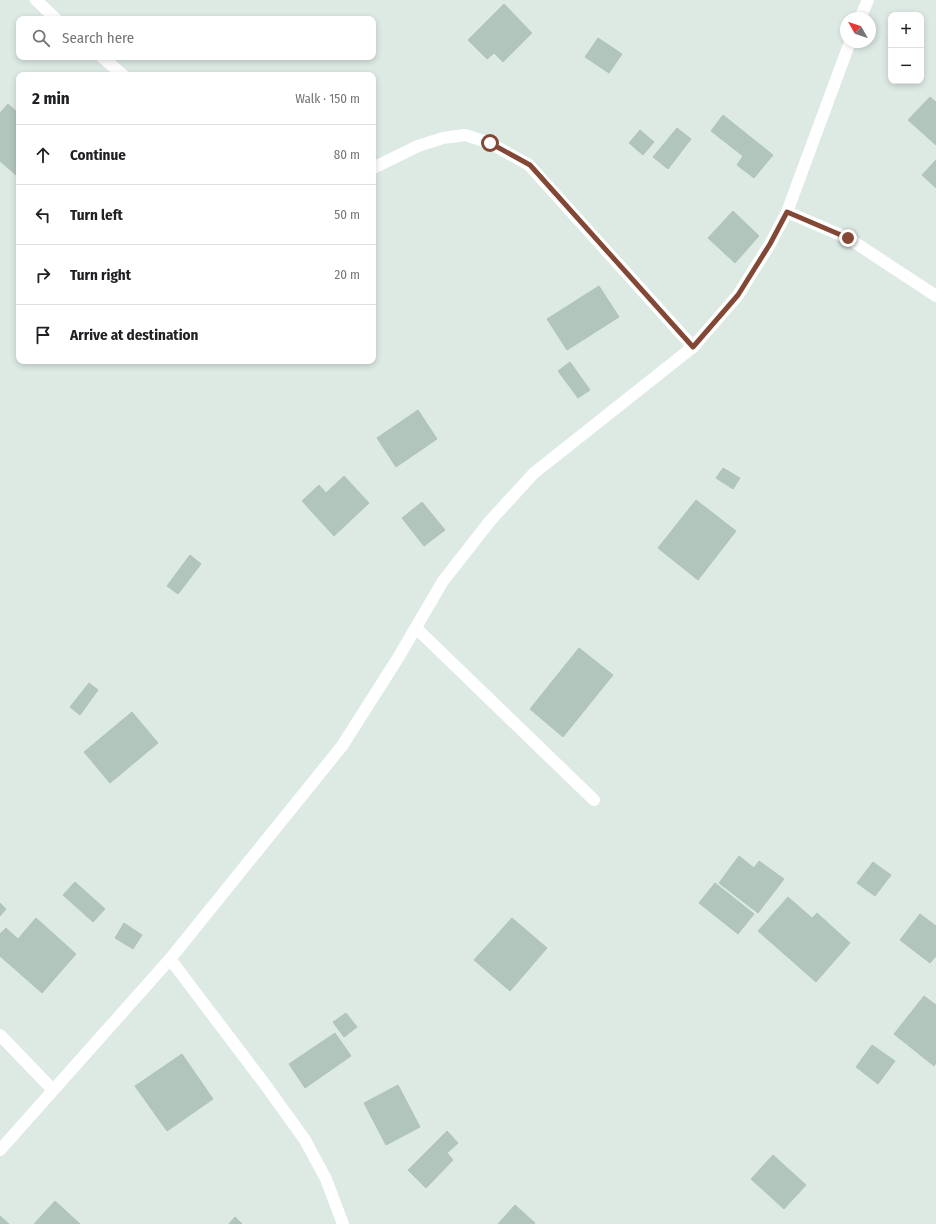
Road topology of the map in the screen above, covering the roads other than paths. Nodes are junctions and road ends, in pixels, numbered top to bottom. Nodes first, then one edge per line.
1 (36, 0) edge
2 (868, 0) edge
3 (863, 12) edge
4 (53, 16) edge
5 (848, 48) edge
6 (106, 60) edge
7 (120, 72) edge
8 (376, 167) edge
9 (787, 212) junction
10 (936, 296) edge
11 (693, 347) junction
12 (416, 628) junction
13 (594, 800) dead end
14 (170, 959) junction
15 (0, 1035) edge
16 (53, 1090) junction
17 (0, 1150) edge
18 (343, 1224) edge

1 - 4 street
2 - 3 street
5 - 9 street
6 - 7 street
8 - 11 street
9 - 10 street
9 - 11 street
11 - 12 street
12 - 13 street
12 - 14 street
14 - 16 street
14 - 18 street
15 - 16 street
16 - 17 street

